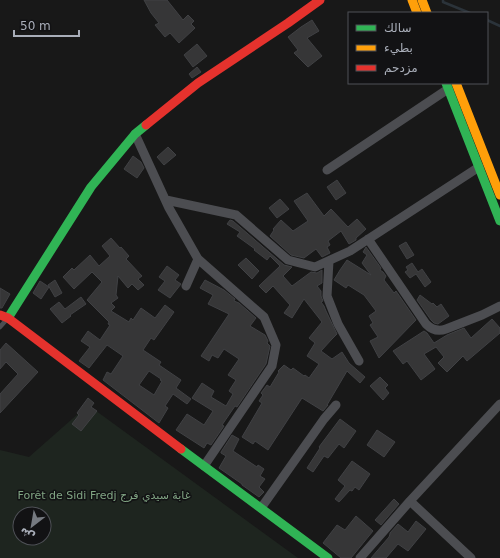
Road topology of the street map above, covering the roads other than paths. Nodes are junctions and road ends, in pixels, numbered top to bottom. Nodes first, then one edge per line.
1 (320, 0) edge
2 (412, 0) edge
3 (422, 0) edge
4 (417, 12) edge
5 (427, 12) edge
6 (456, 84) edge
7 (447, 86) edge
8 (135, 134) junction
9 (479, 167) junction
10 (327, 170) dead end
11 (500, 195) edge
12 (166, 200) junction
13 (500, 221) edge
14 (368, 239) junction
15 (198, 259) junction
16 (329, 261) junction
17 (186, 286) dead end
18 (500, 306) edge
19 (4, 317) edge
20 (0, 327) edge
21 (359, 361) dead end
22 (336, 404) dead end
23 (500, 404) edge
24 (204, 466) junction
25 (410, 501) junction
26 (261, 508) junction
27 (328, 558) edge
28 (360, 558) edge
29 (471, 558) edge

1 - 8 street
2 - 4 street
3 - 5 street
6 - 11 street
7 - 9 street
7 - 10 street
8 - 12 street
8 - 19 street
9 - 13 street
9 - 14 street
12 - 15 street
12 - 16 street
14 - 16 street
14 - 18 street
15 - 17 street
15 - 24 street
16 - 21 street
19 - 20 lane
19 - 24 street
22 - 26 street
23 - 25 street
24 - 26 street
25 - 28 street
25 - 29 street
26 - 27 street

